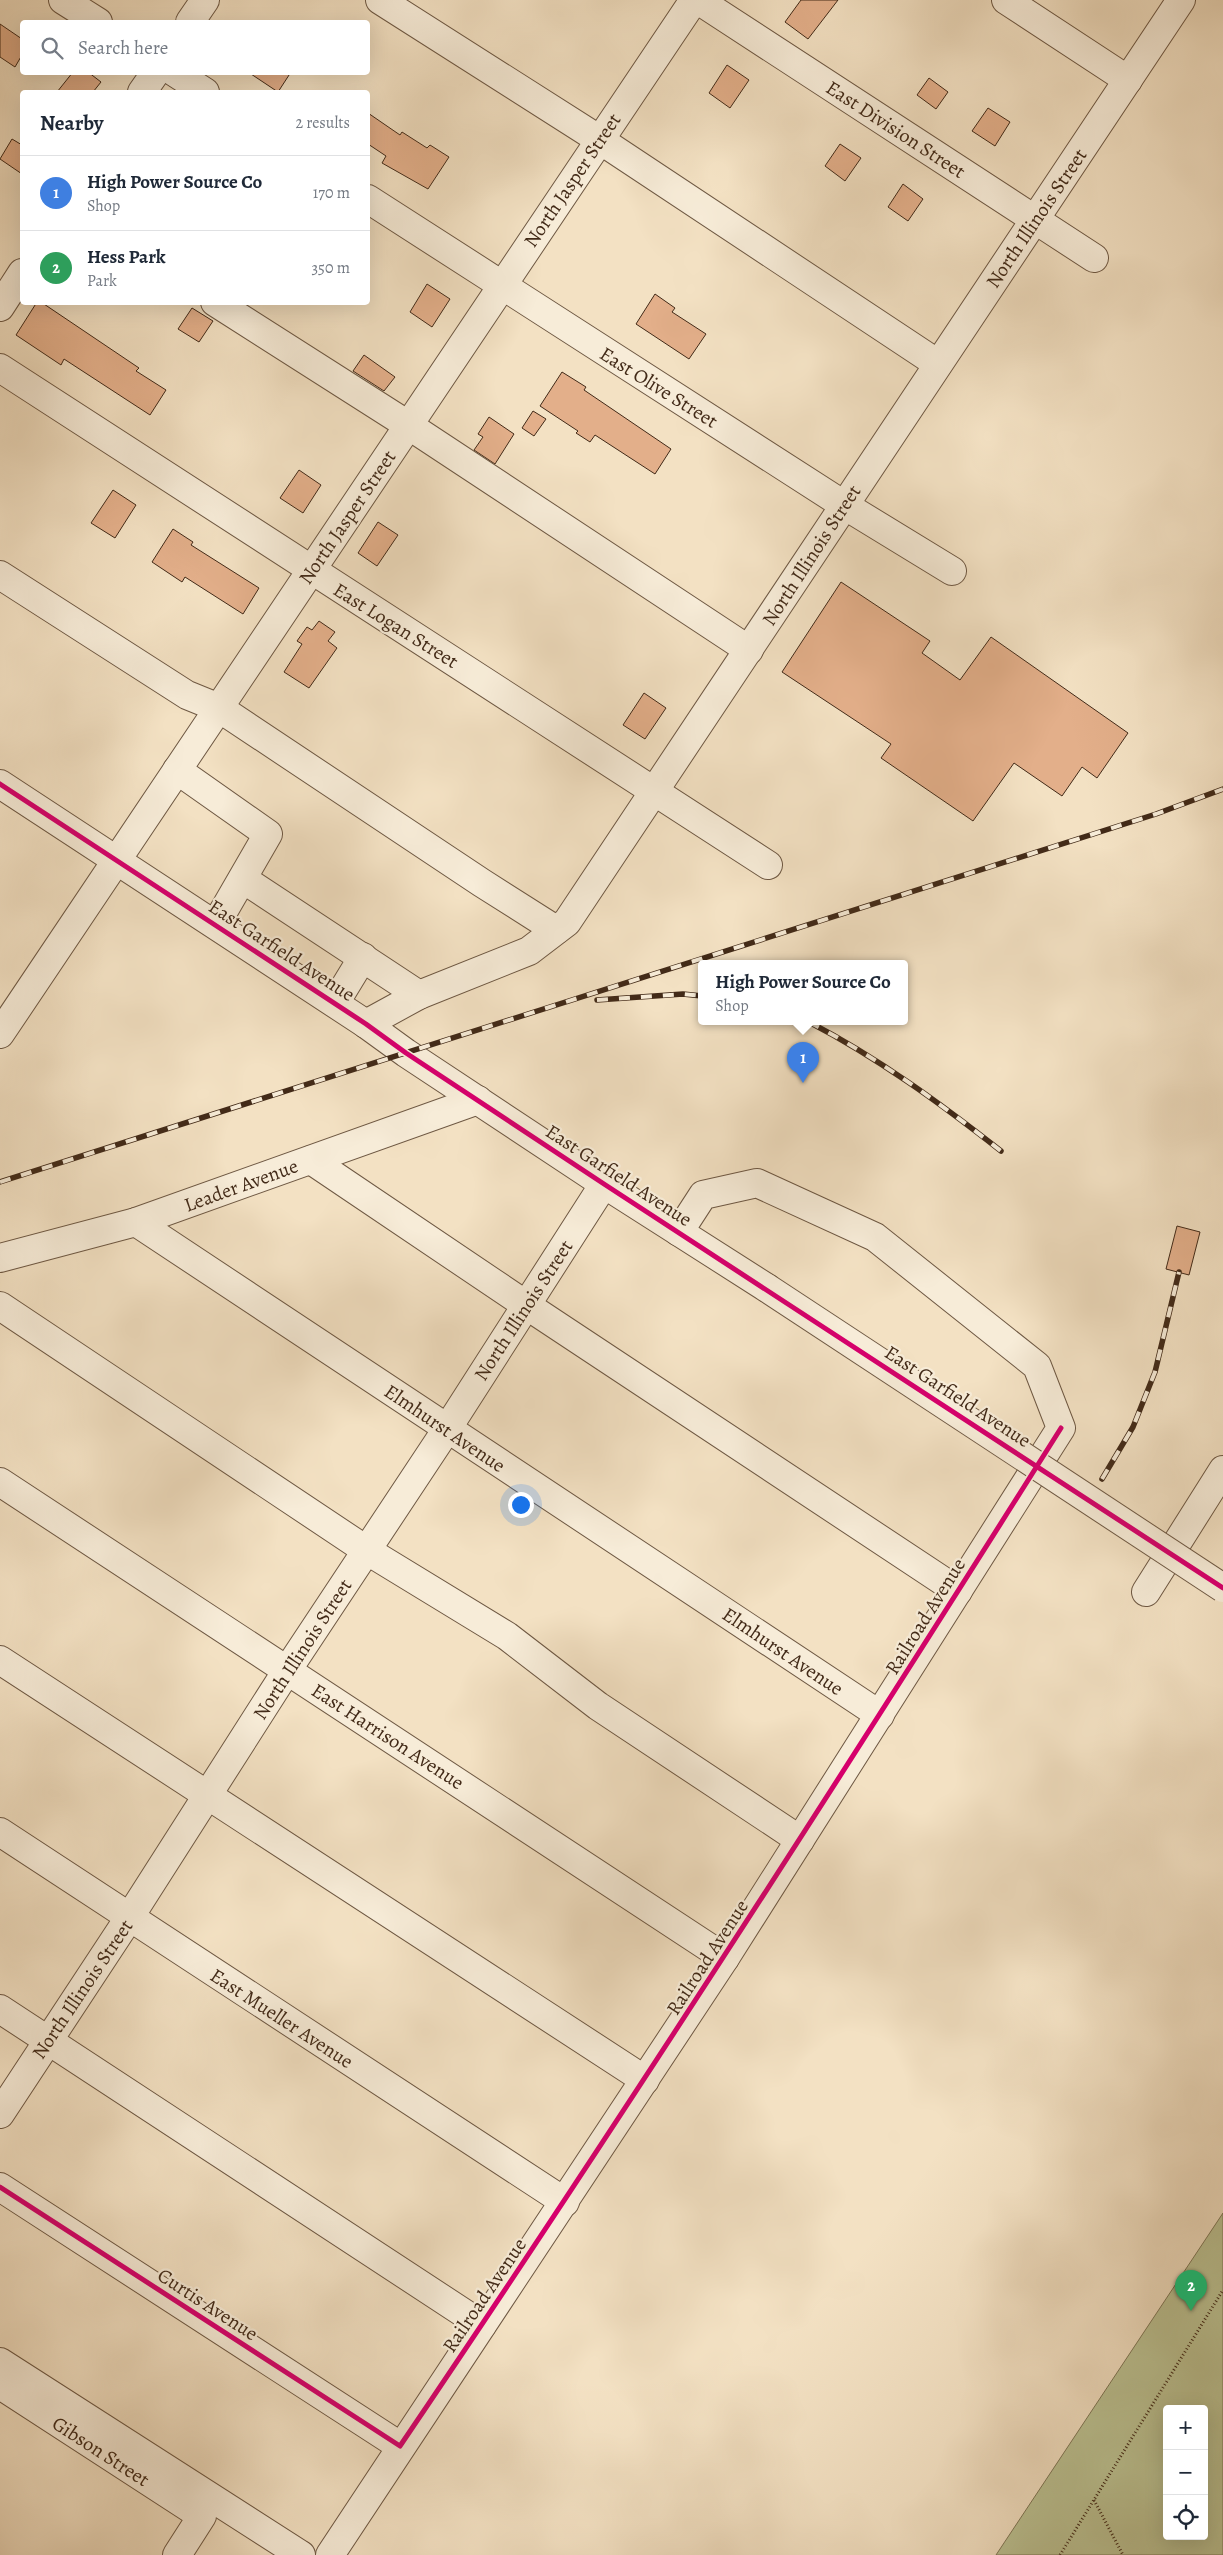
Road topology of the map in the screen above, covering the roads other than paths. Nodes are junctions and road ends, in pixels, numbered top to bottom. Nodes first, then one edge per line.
1 (63, 0) edge
2 (205, 0) edge
3 (380, 0) edge
4 (694, 0) edge
5 (698, 0) edge
6 (1006, 0) edge
7 (1181, 0) edge
8 (95, 20) edge
9 (191, 20) edge
10 (154, 75) edge
11 (179, 75) edge
12 (1128, 80) junction
13 (143, 90) edge
14 (202, 90) edge
15 (600, 140) junction
16 (370, 200) edge
17 (1035, 219) junction
18 (1094, 258) dead end
19 (20, 276) edge
20 (501, 286) junction
21 (221, 305) edge
22 (0, 307) edge
23 (938, 364) junction
24 (0, 368) edge
25 (408, 425) junction
26 (844, 504) junction
27 (952, 571) dead end
28 (312, 572) junction
29 (0, 574) edge
30 (749, 650) junction
31 (219, 708) junction
32 (177, 770) junction
33 (0, 784) edge
34 (656, 790) junction
35 (117, 860) junction
36 (768, 865) dead end
37 (243, 879) junction
38 (216, 924) junction
39 (556, 930) junction
40 (363, 957) junction
41 (419, 994) junction
42 (335, 1003) junction
43 (366, 1024) junction
44 (0, 1034) edge
45 (478, 1100) junction
46 (311, 1160) junction
47 (604, 1184) junction
48 (136, 1222) junction
49 (679, 1232) junction
50 (0, 1258) edge
51 (526, 1305) junction
52 (0, 1306) edge
53 (447, 1429) junction
54 (0, 1482) edge
55 (1218, 1487) edge
56 (366, 1550) junction
57 (1223, 1588) edge
58 (958, 1590) junction
59 (1146, 1592) dead end
60 (0, 1660) edge
61 (288, 1669) junction
62 (880, 1715) junction
63 (207, 1796) junction
64 (0, 1832) edge
65 (800, 1840) junction
66 (129, 1918) junction
67 (725, 1958) junction
68 (0, 2009) edge
69 (47, 2040) junction
70 (645, 2080) junction
71 (0, 2114) edge
72 (0, 2187) edge
73 (565, 2202) junction
74 (482, 2326) junction
75 (0, 2362) edge
76 (0, 2385) edge
77 (400, 2446) junction
78 (208, 2508) junction
79 (177, 2555) edge
80 (301, 2555) edge
81 (330, 2555) edge

1 - 8 street
2 - 9 street
3 - 15 street
4 - 15 street, North Jasper Street
5 - 17 street, East Division Street
6 - 12 street
7 - 12 street, North Illinois Street
10 - 13 street
11 - 14 street
12 - 17 street, North Illinois Street
15 - 20 street, North Jasper Street
15 - 23 street
16 - 20 street, East Olive Street
17 - 18 street, East Division Street
17 - 23 street, North Illinois Street
19 - 22 street
20 - 25 street, North Jasper Street
20 - 26 street, East Olive Street
21 - 25 street
23 - 26 street, North Illinois Street
24 - 28 street, East Logan Street
25 - 28 street, North Jasper Street
25 - 30 street
26 - 27 street, East Olive Street
26 - 30 street, North Illinois Street
28 - 31 street, North Jasper Street
28 - 34 street, East Logan Street
29 - 31 street
30 - 34 street, North Illinois Street
31 - 32 street, North Jasper Street
31 - 39 street
32 - 35 street, North Jasper Street
32 - 37 street
33 - 35 street, East Garfield Avenue
34 - 36 street, East Logan Street
34 - 39 street, North Illinois Street
35 - 38 street, East Garfield Avenue
35 - 44 street, North Jasper Street
37 - 38 street
37 - 40 street
38 - 42 street, East Garfield Avenue
39 - 41 street, North Illinois Street
40 - 41 street
40 - 42 street
41 - 43 street, North Illinois Street
42 - 43 street, East Garfield Avenue
43 - 45 street, East Garfield Avenue
45 - 46 street, Leader Avenue
45 - 47 street, East Garfield Avenue
46 - 48 street, Leader Avenue
46 - 51 street
47 - 49 street, East Garfield Avenue
47 - 51 street, North Illinois Street
48 - 50 street, Leader Avenue
48 - 53 street, Elmhurst Avenue
49 - 57 street, East Garfield Avenue, bridge
49 - 58 street, Railroad Avenue
51 - 53 street, North Illinois Street
51 - 58 street
52 - 56 street
53 - 56 street, North Illinois Street
53 - 62 street, Elmhurst Avenue
54 - 61 street, East Harrison Avenue
55 - 59 street
56 - 61 street, North Illinois Street
56 - 65 street
58 - 62 street, Railroad Avenue
60 - 63 street
61 - 63 street, North Illinois Street
61 - 67 street, East Harrison Avenue
62 - 65 street, Railroad Avenue
63 - 66 street, North Illinois Street
63 - 70 street
64 - 66 street, East Mueller Avenue
65 - 67 street, Railroad Avenue
66 - 69 street, North Illinois Street
66 - 73 street, East Mueller Avenue
67 - 70 street, Railroad Avenue
68 - 69 street
69 - 71 street, North Illinois Street
69 - 74 street
70 - 73 street, Railroad Avenue
72 - 77 street, Curtis Avenue
73 - 74 street, Railroad Avenue
74 - 77 street, Railroad Avenue
75 - 78 street
76 - 78 street, Gibson Street
77 - 81 street, Railroad Avenue
78 - 79 street
78 - 80 street

